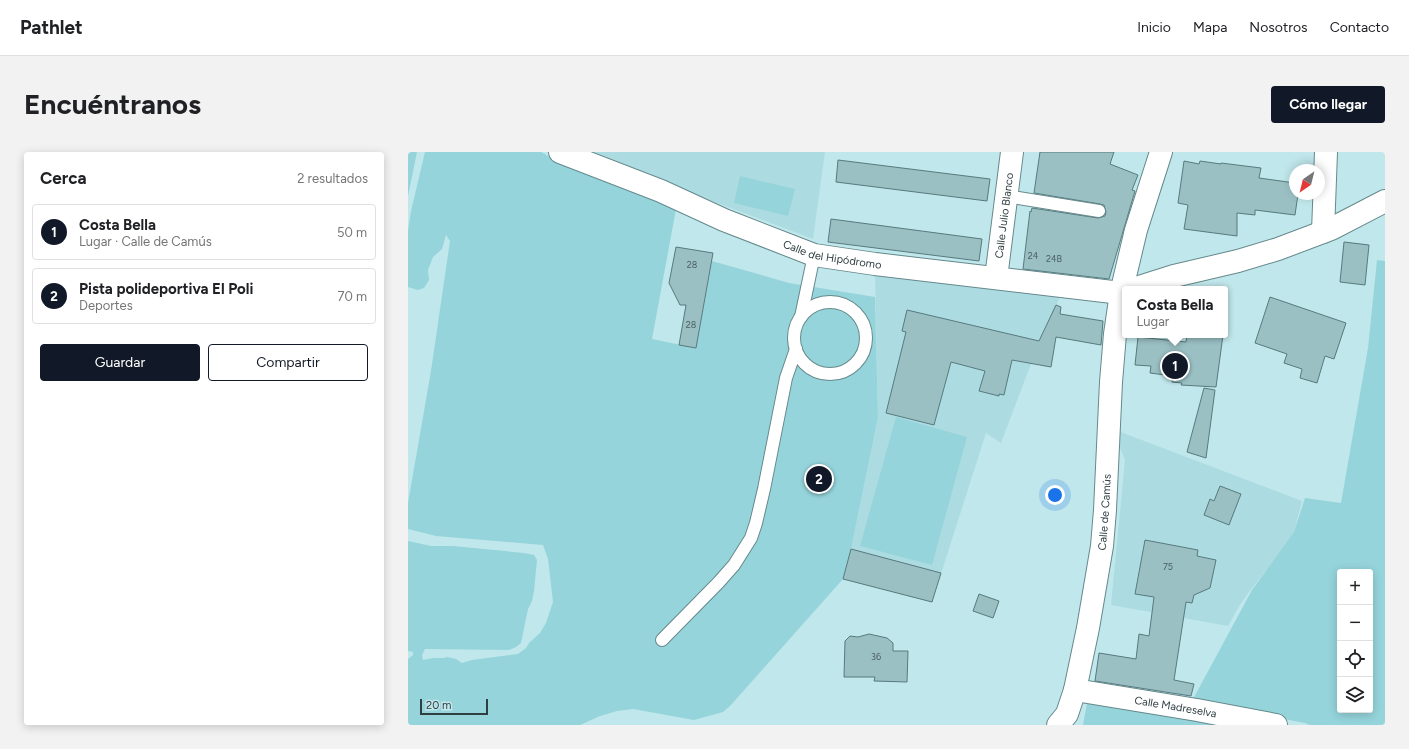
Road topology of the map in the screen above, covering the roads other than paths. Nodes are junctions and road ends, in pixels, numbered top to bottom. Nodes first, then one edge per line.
1 (560, 152) edge
2 (1012, 152) edge
3 (1161, 152) edge
4 (1326, 152) edge
5 (1006, 196) junction
6 (1385, 201) edge
7 (1099, 212) dead end
8 (1323, 232) junction
9 (814, 255) junction
10 (996, 278) junction
11 (1127, 286) edge
12 (1142, 286) edge
13 (1122, 291) edge
14 (1122, 307) edge
15 (800, 317) junction
16 (796, 349) junction
17 (662, 640) dead end
18 (1075, 690) junction
19 (1065, 722) edge
20 (1276, 725) edge

1 - 9 street, Calle del Hipódromo
2 - 5 street, Calle Julio Blanco
3 - 11 street, Calle de Camús
4 - 8 street
5 - 7 lane
5 - 10 street, Calle Julio Blanco
6 - 8 street
8 - 12 street
9 - 10 street, Calle del Hipódromo
9 - 15 lane
10 - 13 street, Calle del Hipódromo
14 - 18 street, Calle de Camús
15 - 16 lane
15 - 16 lane
16 - 17 lane
18 - 19 street, Calle de Camús
18 - 20 street, Calle Madreselva

